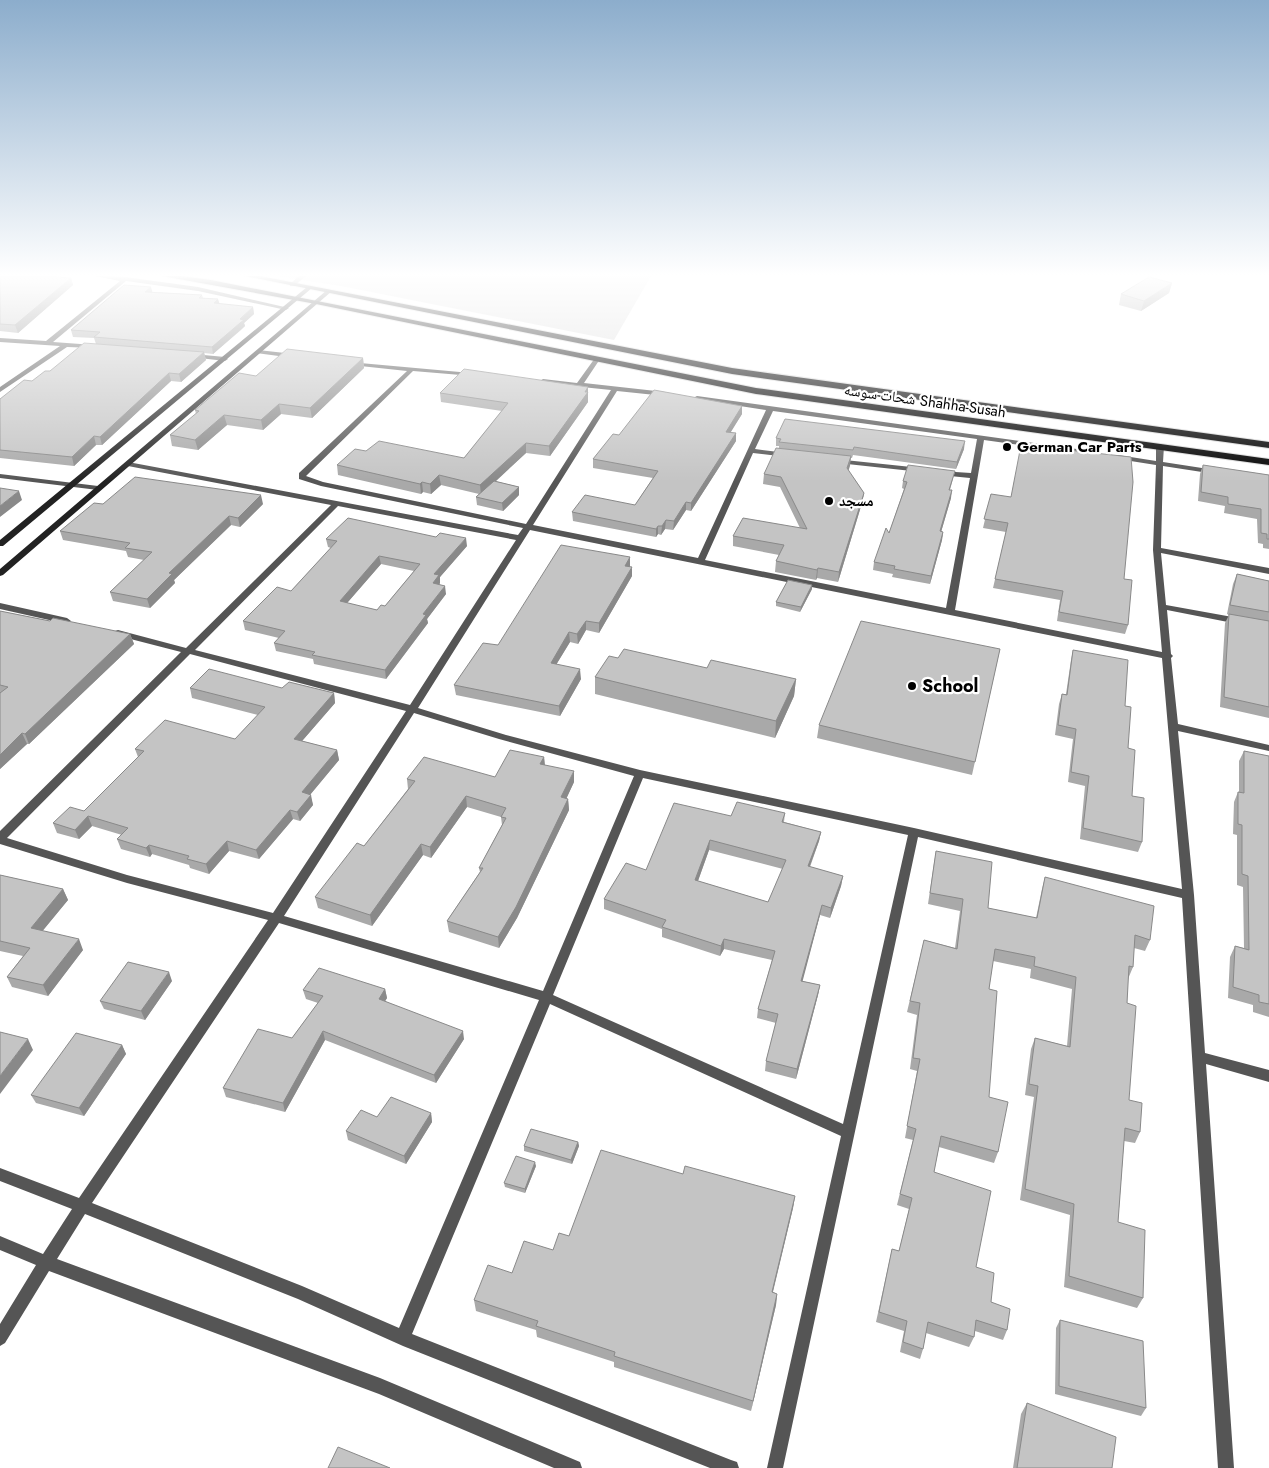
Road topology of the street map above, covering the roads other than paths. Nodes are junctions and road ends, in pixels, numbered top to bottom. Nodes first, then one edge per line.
1 (57, 345) edge
2 (66, 345) junction
3 (242, 345) edge
4 (267, 345) edge
5 (526, 345) edge
6 (599, 345) edge
7 (105, 348) edge
8 (258, 352) junction
9 (189, 356) edge
10 (306, 358) edge
11 (225, 359) junction
12 (597, 359) junction
13 (345, 362) edge
14 (412, 370) junction
15 (478, 375) edge
16 (533, 380) edge
17 (579, 385) junction
18 (615, 388) junction
19 (0, 390) edge
20 (669, 395) edge
21 (688, 397) edge
22 (770, 409) junction
23 (981, 437) junction
24 (1269, 445) edge
25 (1160, 446) junction
26 (750, 451) junction
27 (1099, 454) edge
28 (1109, 456) edge
29 (799, 457) edge
30 (828, 460) edge
31 (1269, 462) edge
32 (1158, 463) junction
33 (128, 464) junction
34 (926, 471) edge
35 (935, 472) edge
36 (1223, 473) edge
37 (0, 476) edge
38 (974, 476) junction
39 (72, 484) junction
40 (98, 488) junction
41 (337, 503) junction
42 (528, 526) junction
43 (520, 538) junction
44 (0, 544) edge
45 (1157, 550) junction
46 (701, 560) junction
47 (1269, 571) edge
48 (0, 572) edge
49 (0, 606) edge
50 (1163, 607) junction
51 (950, 612) junction
52 (74, 623) edge
53 (1250, 624) edge
54 (103, 630) edge
55 (189, 651) junction
56 (1168, 656) junction
57 (412, 710) junction
58 (1174, 727) junction
59 (1269, 748) edge
60 (640, 774) junction
61 (914, 832) junction
62 (0, 839) edge
63 (1188, 895) junction
64 (276, 918) junction
65 (546, 997) junction
66 (1199, 1057) junction
67 (1269, 1076) edge
68 (848, 1133) junction
69 (0, 1174) edge
70 (82, 1206) junction
71 (0, 1242) edge
72 (45, 1262) junction
73 (0, 1338) edge
74 (403, 1338) junction
75 (574, 1468) edge
76 (731, 1468) edge
77 (775, 1468) edge
78 (1226, 1468) edge

1 - 2 street
2 - 7 street
2 - 19 street
3 - 11 street
4 - 8 street
5 - 12 main road, شحات-سوسه Shahha-Susah
6 - 24 main road, شحات-سوسه Shahha-Susah
8 - 10 street
8 - 33 street
9 - 11 street
11 - 39 street
12 - 17 street
12 - 25 main road, شحات-سوسه Shahha-Susah
13 - 14 street
14 - 15 street
14 - 42 street
16 - 17 street
17 - 18 street
18 - 20 street
18 - 42 street
21 - 22 street
22 - 23 street
22 - 26 street
23 - 27 street
23 - 38 street
25 - 31 main road, شحات-سوسه Shahha-Susah
25 - 32 street
26 - 29 street
26 - 46 street
28 - 32 street
30 - 34 street
32 - 36 street
32 - 45 street
33 - 40 street
33 - 41 street
35 - 38 street
37 - 39 street
38 - 51 street
39 - 40 street
39 - 44 street
40 - 48 street
41 - 43 street
41 - 55 street
42 - 43 street
42 - 46 street
43 - 57 street
45 - 47 street
45 - 50 street
46 - 51 street
49 - 52 street
50 - 53 street
50 - 56 street
51 - 56 street
54 - 55 street
55 - 57 street
55 - 62 street
56 - 58 street
57 - 60 street
57 - 64 street
58 - 59 street
58 - 63 street
60 - 61 street
60 - 65 street
61 - 63 street
61 - 68 street
62 - 64 street
63 - 66 street
64 - 65 street
64 - 70 street
65 - 68 street
65 - 74 street
66 - 67 street
66 - 78 street
68 - 77 street
69 - 70 street
70 - 72 street
70 - 74 street
71 - 72 street
72 - 73 street
72 - 75 street
74 - 76 street

